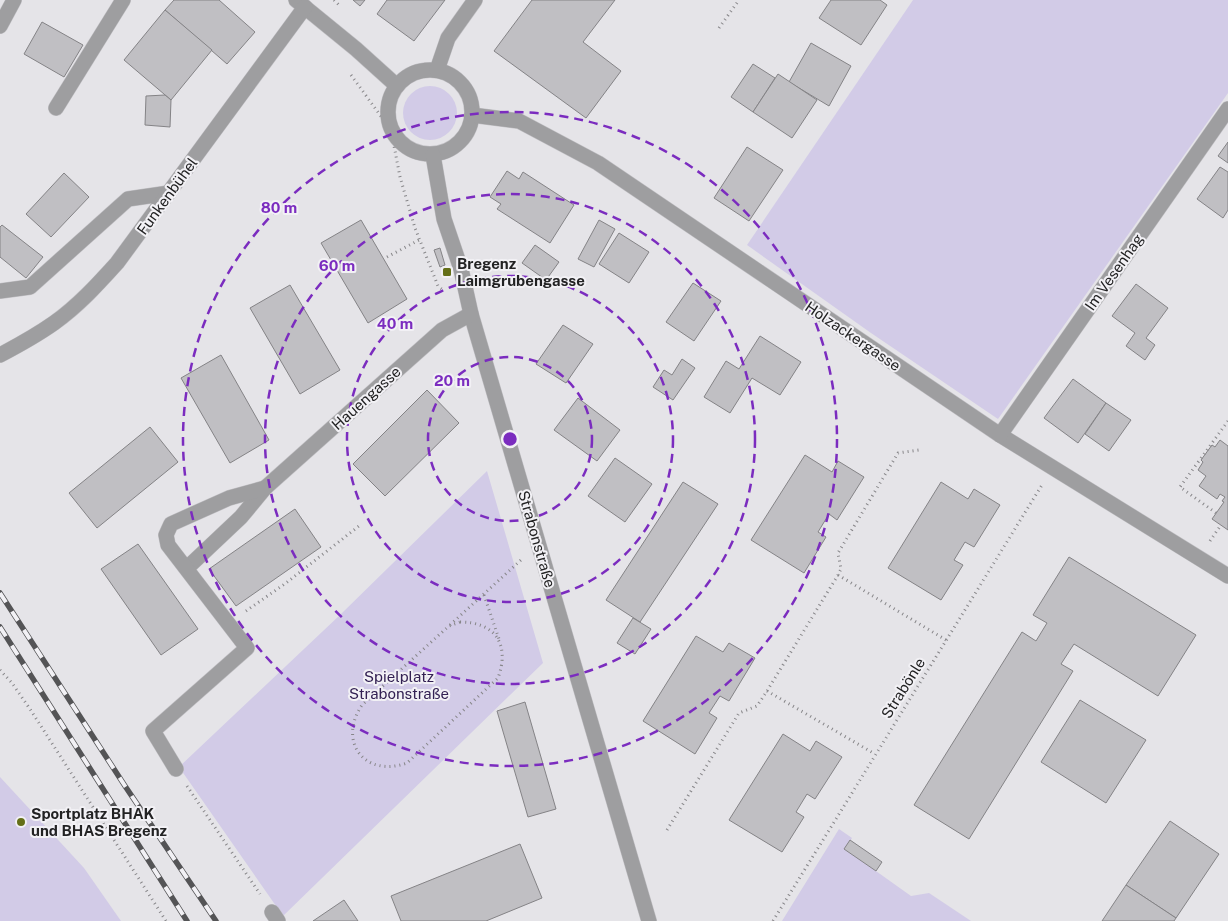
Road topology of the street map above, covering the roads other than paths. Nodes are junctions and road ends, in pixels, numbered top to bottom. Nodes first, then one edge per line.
1 (14, 0) edge
2 (123, 0) edge
3 (475, 0) edge
4 (301, 4) edge
5 (0, 26) edge
6 (437, 70) junction
7 (397, 86) junction
8 (56, 108) dead end
9 (1228, 109) edge
10 (472, 115) junction
11 (433, 155) junction
12 (170, 193) junction
13 (0, 292) edge
14 (471, 314) junction
15 (0, 355) edge
16 (1000, 435) junction
17 (266, 488) junction
18 (187, 568) junction
19 (1228, 576) edge
20 (176, 769) road end
21 (649, 921) edge

1 - 5 street
2 - 8 street
3 - 6 street
4 - 7 street
4 - 12 street, Funkenbühel
6 - 7 street
6 - 10 street
7 - 11 street
9 - 16 street, Im Vesenhag
10 - 11 street
10 - 16 street, Holzackergasse
11 - 14 street, Strabonstraße
12 - 13 street
12 - 15 street, Funkenbühel
14 - 17 street, Hauengasse
14 - 21 street, Strabonstraße
16 - 19 street, Holzackergasse
17 - 18 street, Hauengasse
17 - 18 street, Hauengasse
18 - 20 street, Hauengasse

